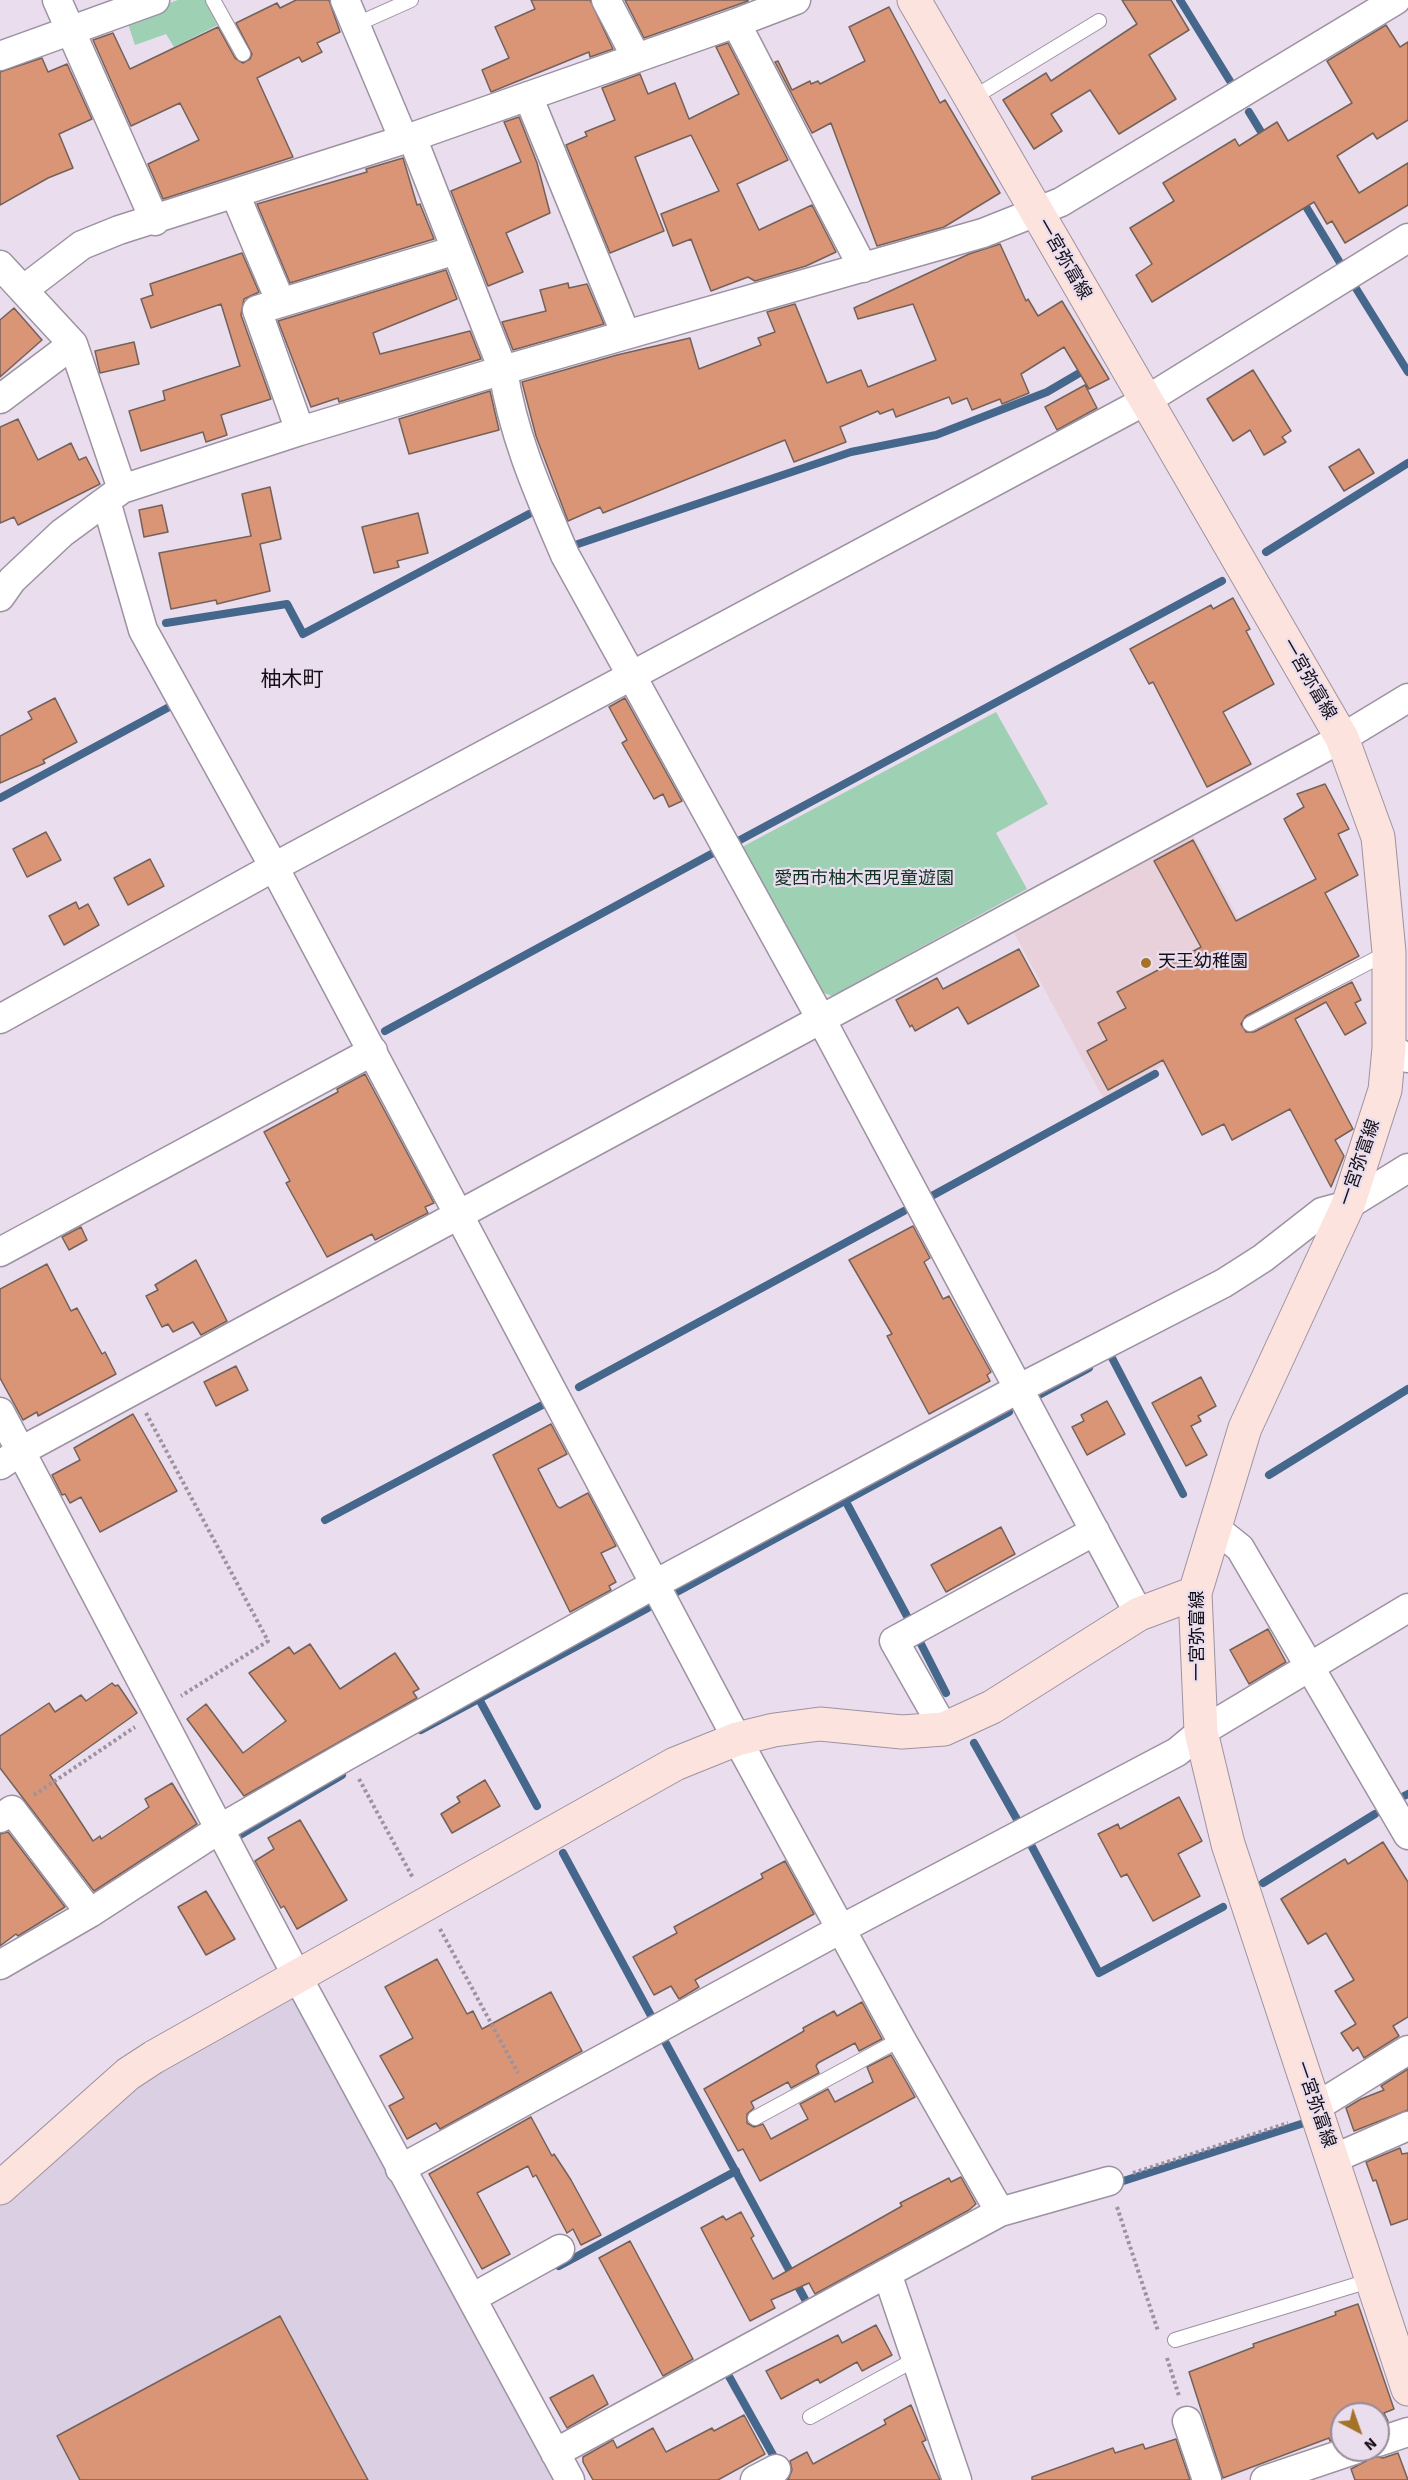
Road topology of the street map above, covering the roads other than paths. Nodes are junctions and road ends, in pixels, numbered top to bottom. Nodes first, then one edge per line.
1 (57, 0) edge
2 (155, 0) edge
3 (213, 0) edge
4 (411, 0) edge
5 (606, 0) edge
6 (795, 0) edge
7 (914, 0) edge
8 (1396, 0) edge
9 (350, 12) edge
10 (1099, 21) dead end
11 (736, 23) junction
12 (71, 31) junction
13 (243, 54) dead end
14 (0, 56) edge
15 (636, 57) junction
16 (528, 96) junction
17 (971, 99) junction
18 (408, 138) junction
19 (236, 195) junction
20 (1036, 214) junction
21 (155, 221) junction
22 (1408, 238) edge
23 (456, 250) junction
24 (0, 265) edge
25 (863, 268) junction
26 (23, 290) junction
27 (281, 303) junction
28 (626, 335) junction
29 (73, 344) junction
30 (503, 370) junction
31 (0, 399) edge
32 (1145, 400) junction
33 (300, 431) junction
34 (114, 495) junction
35 (0, 597) edge
36 (632, 676) junction
37 (1408, 698) edge
38 (1342, 738) junction
39 (274, 867) junction
40 (1389, 952) junction
41 (821, 1018) junction
42 (0, 1019) edge
43 (1250, 1024) dead end
44 (373, 1051) junction
45 (1398, 1053) edge
46 (1408, 1168) edge
47 (1348, 1205) junction
48 (459, 1214) junction
49 (0, 1252) edge
50 (1018, 1389) junction
51 (0, 1412) edge
52 (11, 1458) edge
53 (1215, 1528) junction
54 (1095, 1532) junction
55 (655, 1584) junction
56 (1195, 1593) junction
57 (1408, 1608) edge
58 (1139, 1614) junction
59 (1309, 1669) junction
60 (944, 1729) junction
61 (1201, 1732) junction
62 (737, 1739) junction
63 (6, 1814) edge
64 (1404, 1817) edge
65 (221, 1828) junction
66 (90, 1913) junction
67 (841, 1929) junction
68 (0, 1965) edge
69 (297, 1976) junction
70 (901, 2039) junction
71 (1408, 2050) edge
72 (1317, 2110) junction
73 (755, 2118) dead end
74 (1408, 2126) edge
75 (1333, 2159) junction
76 (400, 2169) junction
77 (1108, 2181) road end
78 (0, 2188) edge
79 (1000, 2212) junction
80 (560, 2249) dead end
81 (887, 2273) junction
82 (1372, 2280) junction
83 (472, 2298) junction
84 (1175, 2340) dead end
85 (916, 2359) junction
86 (1408, 2389) edge
87 (810, 2417) dead end
88 (1187, 2421) road end
89 (1408, 2432) edge
90 (1390, 2438) edge
91 (555, 2453) junction
92 (1330, 2458) edge
93 (570, 2480) edge
94 (957, 2480) edge
95 (1207, 2480) edge
96 (1265, 2480) edge

1 - 12 street
2 - 12 street
3 - 13 lane
4 - 9 lane
5 - 15 street
6 - 11 street
7 - 17 main road, 一宮弥富線
8 - 20 street
9 - 18 street
10 - 17 lane
11 - 15 street
11 - 25 street
12 - 14 street
12 - 21 street
15 - 16 street
16 - 18 street
16 - 28 street
17 - 20 main road, 一宮弥富線
18 - 19 street
18 - 23 street
19 - 21 street
19 - 27 street
20 - 25 street
20 - 32 main road, 一宮弥富線
21 - 26 street
22 - 32 street
23 - 27 street
23 - 30 street
24 - 26 street
25 - 28 street
26 - 29 street
27 - 33 street
28 - 30 street
29 - 31 street
29 - 34 street
30 - 33 street
30 - 36 street
32 - 36 street
32 - 38 main road, 一宮弥富線
33 - 34 street
34 - 35 street
34 - 39 street
36 - 39 street
36 - 41 street
37 - 38 street
38 - 40 main road, 一宮弥富線
38 - 41 street
39 - 42 street
39 - 44 street
40 - 43 lane
40 - 45 main road, 一宮弥富線
41 - 48 street
41 - 50 street
44 - 48 street
44 - 49 street
45 - 47 main road, 一宮弥富線
46 - 47 street
47 - 50 street
47 - 53 main road, 一宮弥富線
48 - 52 street
48 - 55 street
50 - 54 street
50 - 55 street
51 - 52 street
52 - 65 street
53 - 56 main road, 一宮弥富線
53 - 59 street
54 - 58 street
54 - 60 street
55 - 62 street
55 - 65 street
56 - 58 main road
56 - 61 main road, 一宮弥富線
57 - 59 street
58 - 60 main road
59 - 61 street
59 - 64 street
60 - 62 main road
61 - 67 street
61 - 72 main road, 一宮弥富線
62 - 67 street
62 - 69 main road
63 - 66 street
65 - 66 street
65 - 69 street
66 - 68 street
67 - 70 street
67 - 76 street
69 - 76 street
69 - 78 main road
70 - 73 lane
70 - 79 street
71 - 72 street
72 - 75 main road, 一宮弥富線
74 - 75 street
75 - 82 main road, 一宮弥富線
76 - 83 street
77 - 79 street
79 - 81 street
80 - 83 street
81 - 85 street
81 - 91 street
82 - 84 lane
82 - 86 main road, 一宮弥富線
83 - 91 street
85 - 87 lane
85 - 94 street
88 - 95 street
89 - 90 street
91 - 93 street
92 - 96 street

